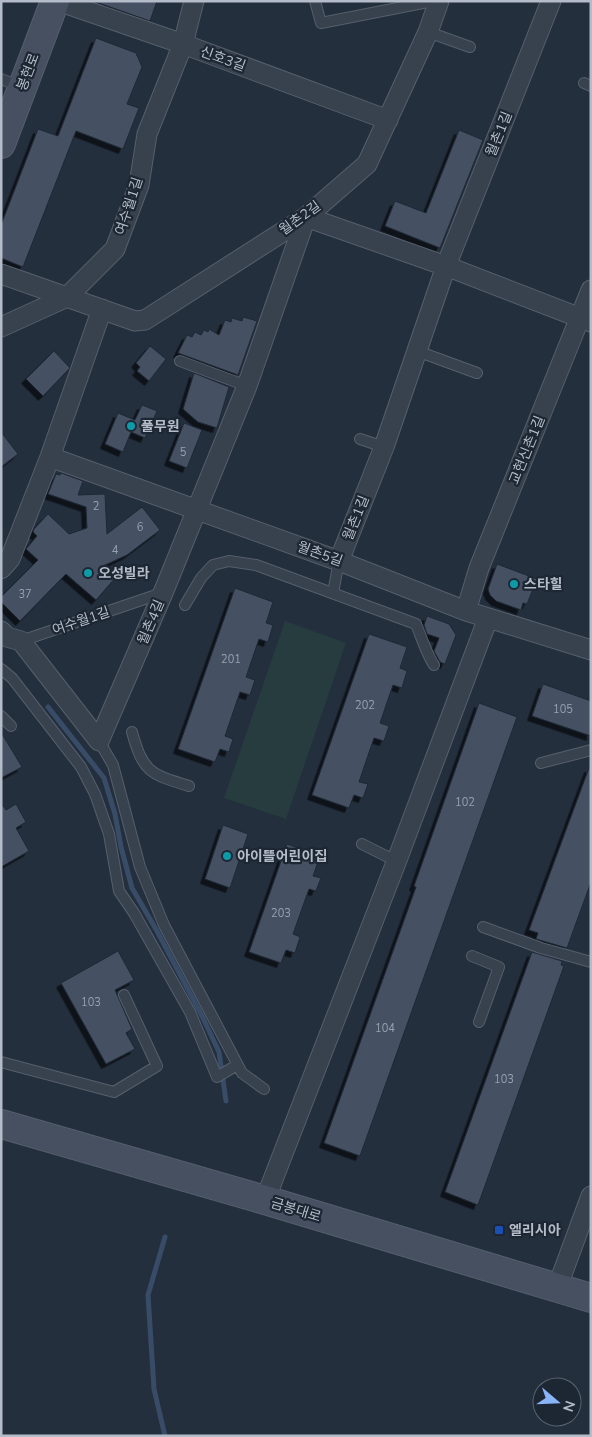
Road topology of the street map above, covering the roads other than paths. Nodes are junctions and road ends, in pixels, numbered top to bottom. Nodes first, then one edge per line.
1 (57, 1) edge
2 (194, 1) edge
3 (316, 1) edge
4 (433, 1) edge
5 (439, 1) edge
6 (551, 1) edge
7 (428, 32) junction
8 (183, 44) junction
9 (470, 47) dead end
10 (12, 83) edge
11 (388, 120) junction
12 (1, 144) edge
13 (306, 217) junction
14 (446, 266) junction
15 (1, 274) edge
16 (591, 290) edge
17 (67, 297) junction
18 (102, 309) junction
19 (585, 320) edge
20 (1, 327) edge
21 (417, 352) junction
22 (180, 361) dead end
23 (478, 374) dead end
24 (247, 386) junction
25 (360, 439) dead end
26 (384, 447) junction
27 (50, 457) junction
28 (197, 511) junction
29 (339, 561) junction
30 (1, 569) edge
31 (163, 593) junction
32 (333, 593) junction
33 (185, 605) dead end
34 (466, 611) junction
35 (488, 618) junction
36 (1, 631) edge
37 (21, 642) junction
38 (591, 650) edge
39 (434, 665) dead end
40 (1, 669) edge
41 (1, 716) edge
42 (11, 726) dead end
43 (132, 732) dead end
44 (99, 741) junction
45 (591, 750) edge
46 (541, 763) dead end
47 (189, 786) dead end
48 (362, 844) dead end
49 (397, 860) junction
50 (482, 927) dead end
51 (472, 956) dead end
52 (591, 962) edge
53 (124, 995) dead end
54 (480, 1022) dead end
55 (1, 1062) edge
56 (237, 1065) junction
57 (264, 1089) dead end
58 (1, 1124) edge
59 (591, 1196) edge
60 (265, 1200) junction
61 (557, 1288) junction
62 (591, 1298) edge

1 - 8 street, 신호3길
1 - 10 street, 봉현로
2 - 8 street, 여수월1길
3 - 4 lane
5 - 7 street, 월촌2길
6 - 14 street, 월촌1길
7 - 9 lane
7 - 11 street, 월촌2길
8 - 11 street, 신호3길
8 - 17 street, 여수월1길
10 - 12 street, 봉현로
11 - 13 street, 월촌2길
13 - 14 street
13 - 18 street, 월촌2길
13 - 24 street, 월촌4길
14 - 19 street
14 - 21 street, 월촌1길
15 - 17 street, 월촌2길
16 - 19 street, 교현신촌1길
17 - 18 street, 월촌2길
17 - 20 street, 여수월1길
18 - 27 street
19 - 34 street, 교현신촌1길
21 - 23 lane
21 - 26 street, 월촌1길
22 - 24 lane
24 - 28 street, 월촌4길
25 - 26 lane
26 - 29 street, 월촌1길
27 - 28 street, 월촌5길
27 - 30 street
28 - 29 street, 월촌5길
28 - 31 street, 월촌4길
29 - 32 lane
29 - 34 street, 월촌5길
31 - 37 lane, 여수월1길
31 - 44 street, 월촌4길
32 - 33 lane
32 - 39 lane
34 - 35 street, 월촌5길
35 - 38 street, 월촌5길
35 - 49 street
36 - 37 street
37 - 44 street
40 - 56 lane
41 - 42 lane
43 - 47 lane
44 - 56 lane
45 - 46 lane
48 - 49 lane
49 - 60 street
50 - 52 lane
51 - 54 lane
53 - 55 lane
56 - 57 lane
58 - 60 street, 금봉대로
59 - 61 street
60 - 61 street, 금봉대로
61 - 62 street, 금봉대로

